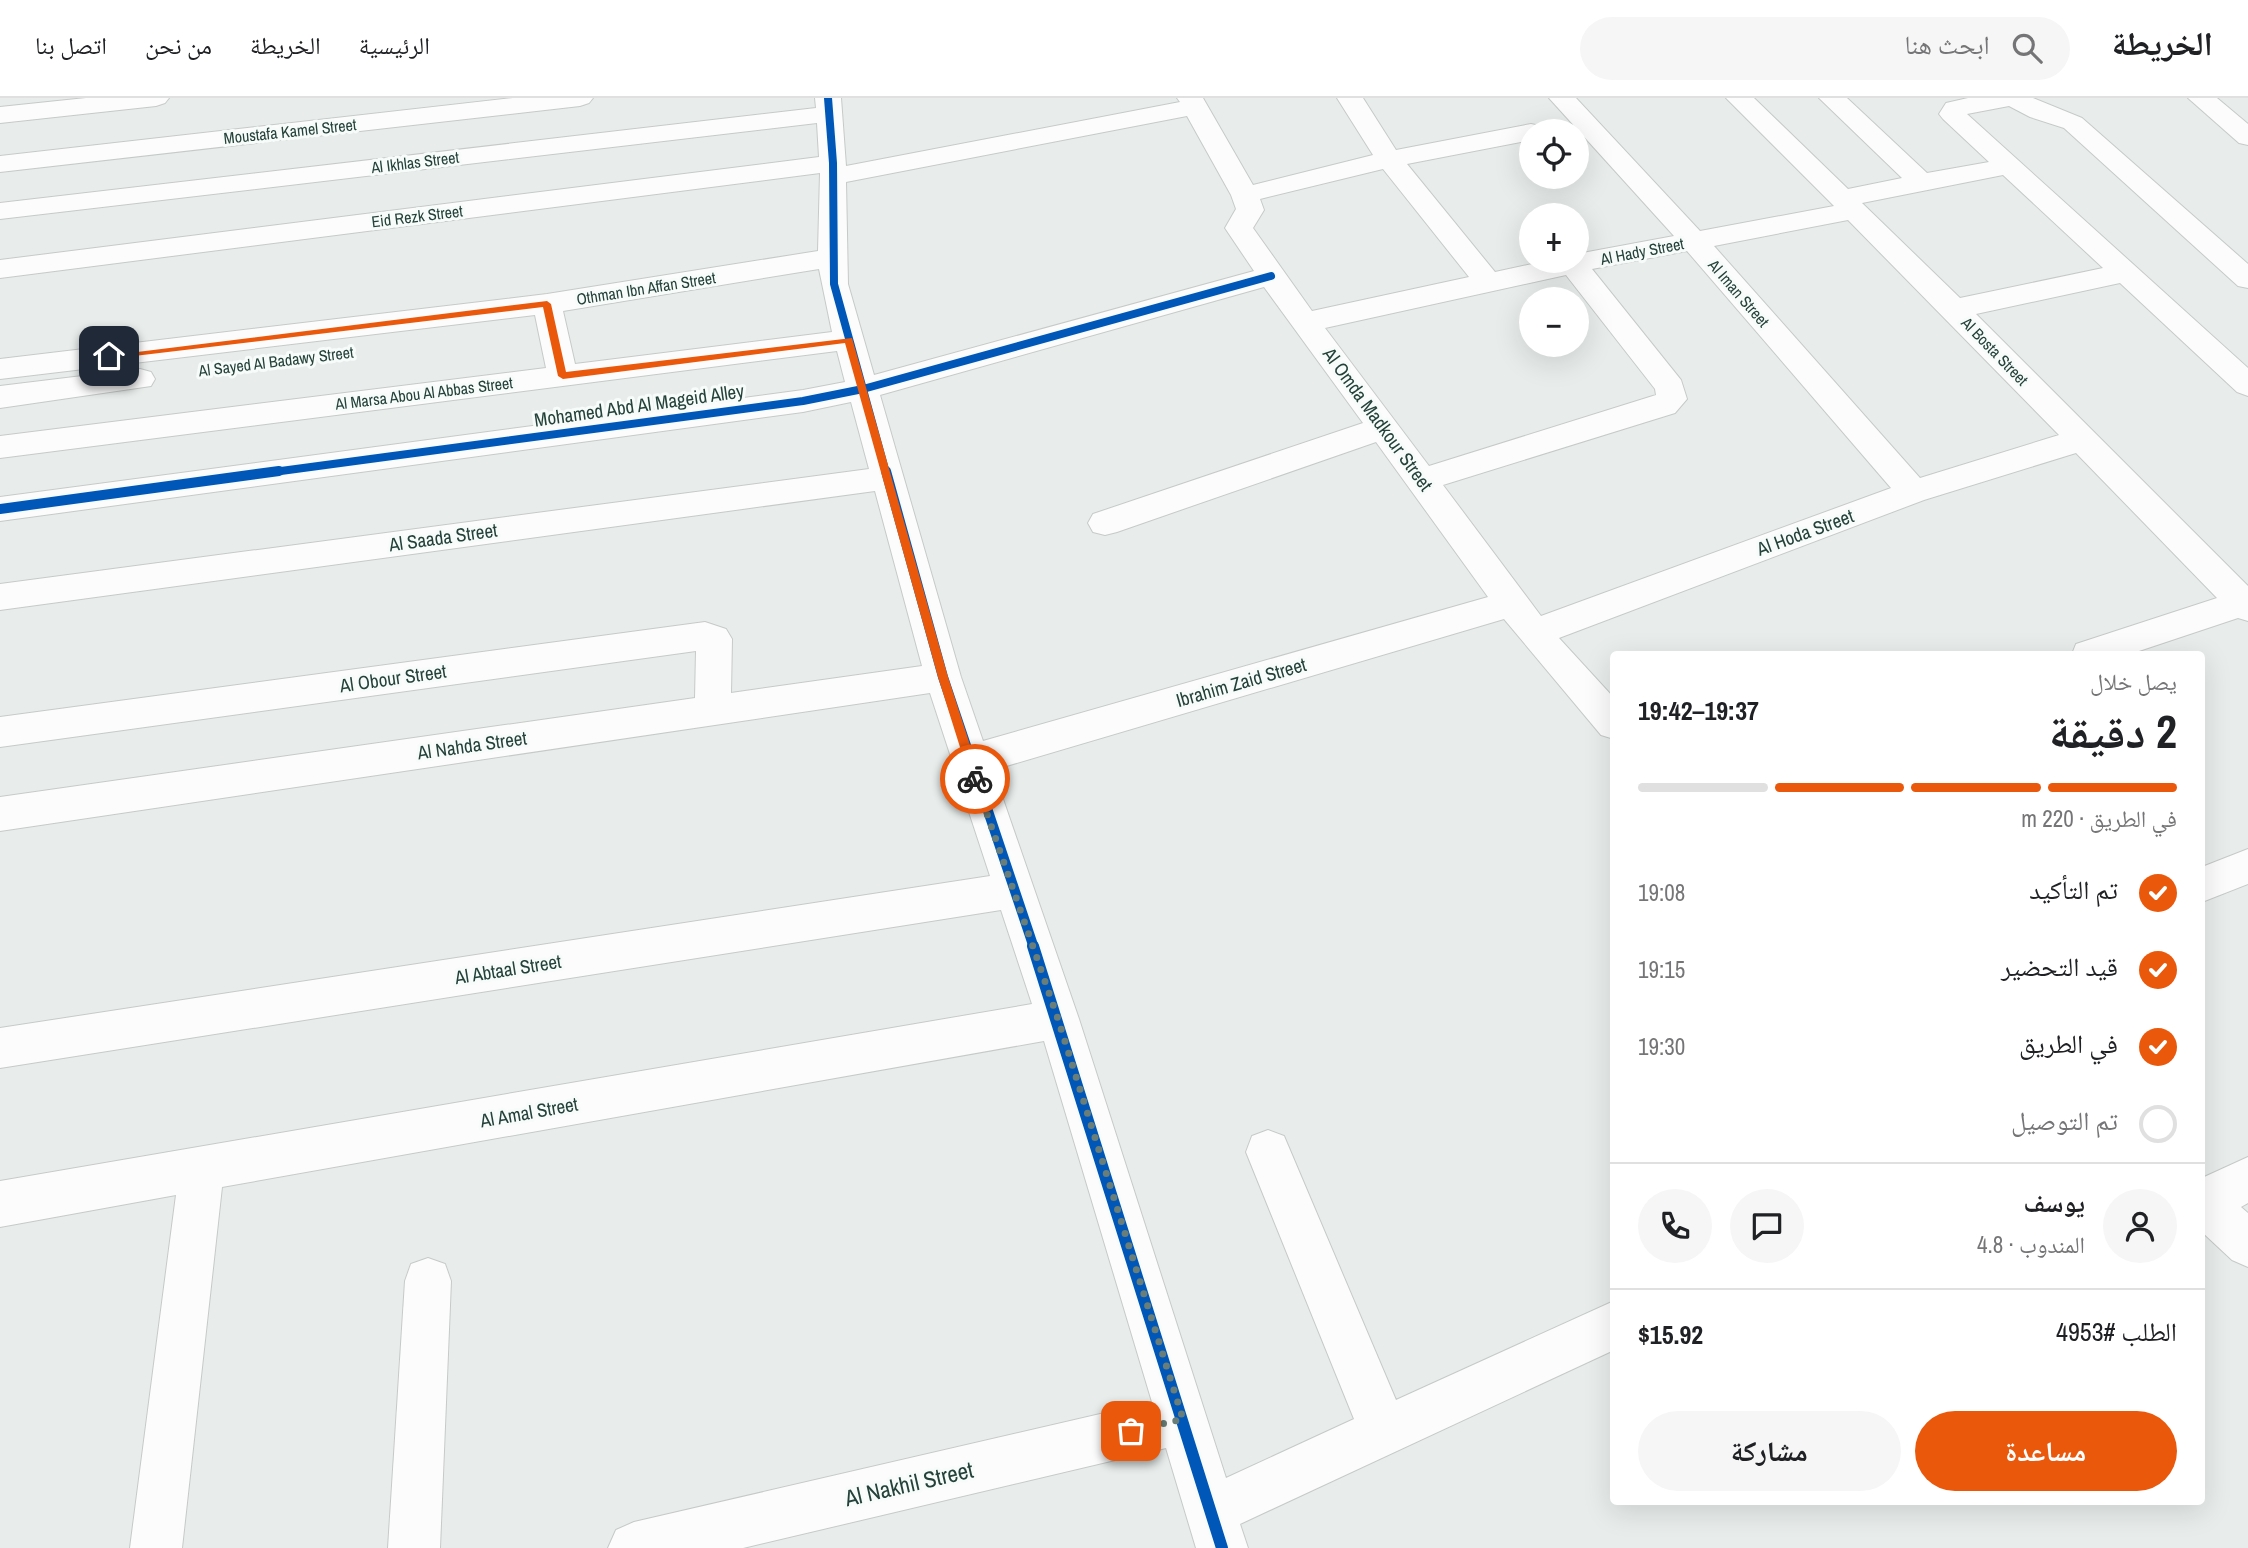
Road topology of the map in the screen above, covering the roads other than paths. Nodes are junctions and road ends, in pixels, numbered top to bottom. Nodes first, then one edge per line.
1 (156, 98) edge
2 (580, 98) edge
3 (1350, 98) edge
4 (1739, 98) edge
5 (1832, 98) edge
6 (2012, 98) edge
7 (2201, 98) edge
8 (1193, 102) edge
9 (1577, 104) edge
10 (828, 106) edge
11 (2069, 111) edge
12 (0, 116) edge
13 (1567, 119) edge
14 (1519, 135) edge
15 (2248, 137) edge
16 (1389, 159) junction
17 (0, 164) edge
18 (2008, 166) junction
19 (833, 170) junction
20 (1922, 183) junction
21 (1245, 195) junction
22 (1849, 204) junction
23 (0, 211) edge
24 (1693, 241) junction
25 (832, 258) junction
26 (1589, 261) edge
27 (0, 270) edge
28 (1530, 273) edge
29 (1580, 273) edge
30 (2125, 273) junction
31 (1271, 276) junction
32 (2248, 279) edge
33 (1488, 282) junction
34 (1955, 309) junction
35 (549, 315) junction
36 (1307, 322) junction
37 (849, 340) junction
38 (0, 369) edge
39 (563, 376) junction
40 (2248, 385) edge
41 (863, 389) junction
42 (0, 397) edge
43 (1383, 428) junction
44 (2080, 440) junction
45 (0, 447) edge
46 (887, 478) junction
47 (1422, 480) junction
48 (1913, 492) junction
49 (0, 509) edge
50 (1105, 523) dead end
51 (0, 597) edge
52 (1513, 603) junction
53 (2246, 605) edge
54 (1534, 633) junction
55 (2100, 651) edge
56 (943, 677) junction
57 (713, 710) junction
58 (1610, 719) edge
59 (0, 732) edge
60 (969, 761) junction
61 (0, 814) edge
62 (2248, 866) edge
63 (2205, 884) edge
64 (1015, 890) junction
65 (1058, 1019) junction
66 (0, 1048) edge
67 (1268, 1152) dead end
68 (202, 1169) junction
69 (2248, 1179) edge
70 (2205, 1200) edge
71 (0, 1203) edge
72 (2205, 1205) edge
73 (2248, 1244) edge
74 (428, 1281) dead end
75 (1610, 1327) edge
76 (1183, 1419) junction
77 (1384, 1432) junction
78 (1217, 1530) edge
79 (156, 1548) edge
80 (414, 1548) edge
81 (634, 1548) edge

1 - 12 street
2 - 17 street, Moustafa Kamel Street
3 - 16 street
4 - 22 street, Al Bosta Street
5 - 20 street
6 - 11 street
6 - 18 street
7 - 15 street
8 - 19 street, Eid Rezk Street
8 - 21 street
9 - 13 street
9 - 24 street, Al Iman Street
10 - 19 street
10 - 23 street, Al Ikhlas Street
11 - 32 street
14 - 16 street
16 - 21 street
16 - 33 street
18 - 20 street, Al Hady Street
18 - 30 street
19 - 25 street
19 - 27 street, Eid Rezk Street
20 - 22 street, Al Hady Street
21 - 31 street, Al Omda Madkour Street
22 - 24 street, Al Hady Street
22 - 34 street, Al Bosta Street
24 - 26 street, Al Hady Street
24 - 48 street, Al Iman Street
25 - 35 street, Othman Ibn Affan Street
25 - 37 street
28 - 33 street, Al Hady Street
29 - 47 street
30 - 34 street
30 - 40 street
31 - 36 street, Al Omda Madkour Street
31 - 41 street, Mohamed Abd Al Mageid Alley
33 - 36 street, Al Hady Street
34 - 44 street, Al Bosta Street
35 - 38 street, Othman Ibn Affan Street
35 - 39 street
35 - 42 street, Al Sayed Al Badawy Street
36 - 43 street, Al Omda Madkour Street
37 - 39 street, Al Marsa Abou Al Abbas Street
37 - 41 street
39 - 45 street, Al Marsa Abou Al Abbas Street
41 - 46 street
41 - 49 street, Mohamed Abd Al Mageid Alley
43 - 47 street, Al Omda Madkour Street
43 - 50 street
44 - 48 street, Al Hoda Street
44 - 53 street, Al Bosta Street
46 - 51 street, Al Saada Street
46 - 56 street
47 - 52 street, Al Omda Madkour Street
48 - 54 street, Al Hoda Street
52 - 54 street, Al Omda Madkour Street
52 - 60 street, Ibrahim Zaid Street
53 - 55 street
54 - 58 street, Al Omda Madkour Street
56 - 57 street, Al Nahda Street
56 - 60 street
57 - 59 street, Al Obour Street
57 - 61 street, Al Nahda Street
60 - 64 street
62 - 63 street
64 - 65 street
64 - 66 street, Al Abtaal Street
65 - 68 street, Al Amal Street
65 - 76 street
67 - 77 street
68 - 71 street, Al Amal Street
68 - 79 street
69 - 70 street
72 - 73 street
74 - 80 street
75 - 77 street
76 - 78 street
76 - 81 street, Al Nakhil Street
77 - 78 street

